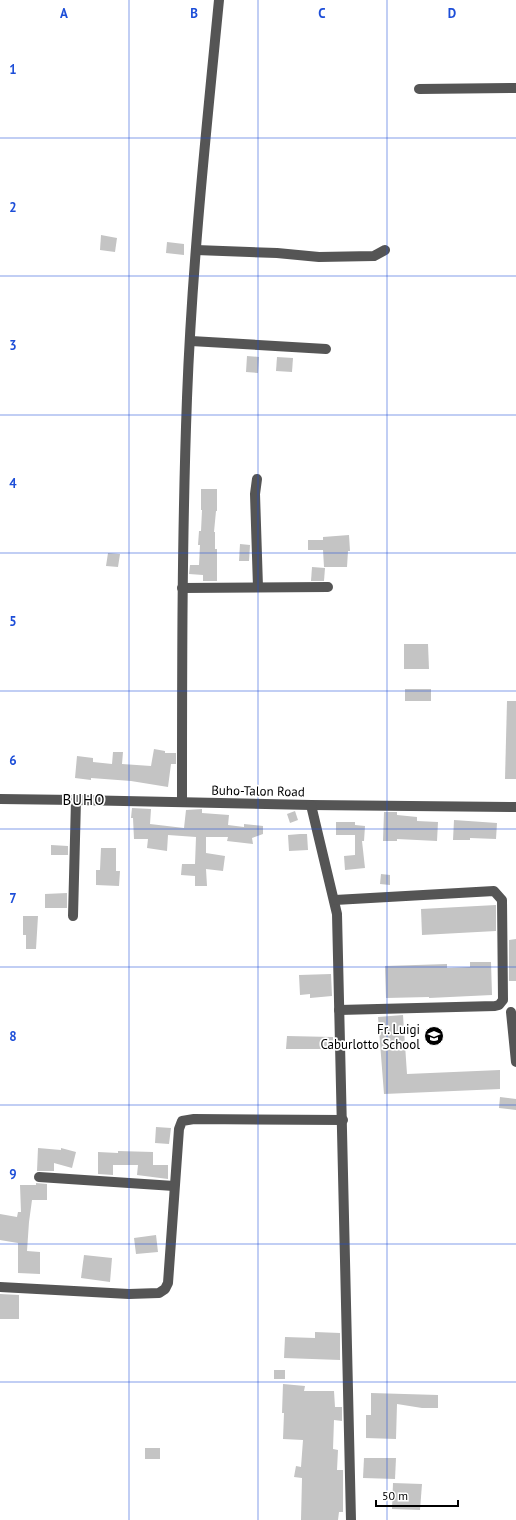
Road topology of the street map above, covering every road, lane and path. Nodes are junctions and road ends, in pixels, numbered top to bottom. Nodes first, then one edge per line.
1 (219, 0) edge
2 (516, 88) edge
3 (419, 89) dead end
4 (196, 250) junction
5 (385, 250) dead end
6 (191, 341) junction
7 (326, 349) dead end
8 (257, 479) dead end
9 (328, 586) dead end
10 (258, 587) junction
11 (182, 588) junction
12 (0, 799) edge
13 (76, 800) junction
14 (182, 802) junction
15 (311, 805) junction
16 (516, 807) edge
17 (335, 900) junction
18 (73, 916) dead end
19 (499, 1005) junction
20 (339, 1010) junction
21 (514, 1013) edge
22 (516, 1062) edge
23 (343, 1120) junction
24 (39, 1177) dead end
25 (174, 1186) junction
26 (0, 1287) edge
27 (351, 1520) edge

1 - 4 street
2 - 3 street
4 - 5 street
4 - 6 street
6 - 7 street
6 - 11 street
8 - 10 street
9 - 10 street
10 - 11 street
11 - 14 street
12 - 13 street, Buho-Talon Road
13 - 14 street, Buho-Talon Road
13 - 18 street
14 - 15 street, Buho-Talon Road
15 - 16 street, Buho-Talon Road
15 - 17 street
17 - 19 street
17 - 20 street
19 - 20 street
19 - 21 street
20 - 23 street
21 - 22 street
23 - 25 street
23 - 27 street
24 - 25 street
25 - 26 street

